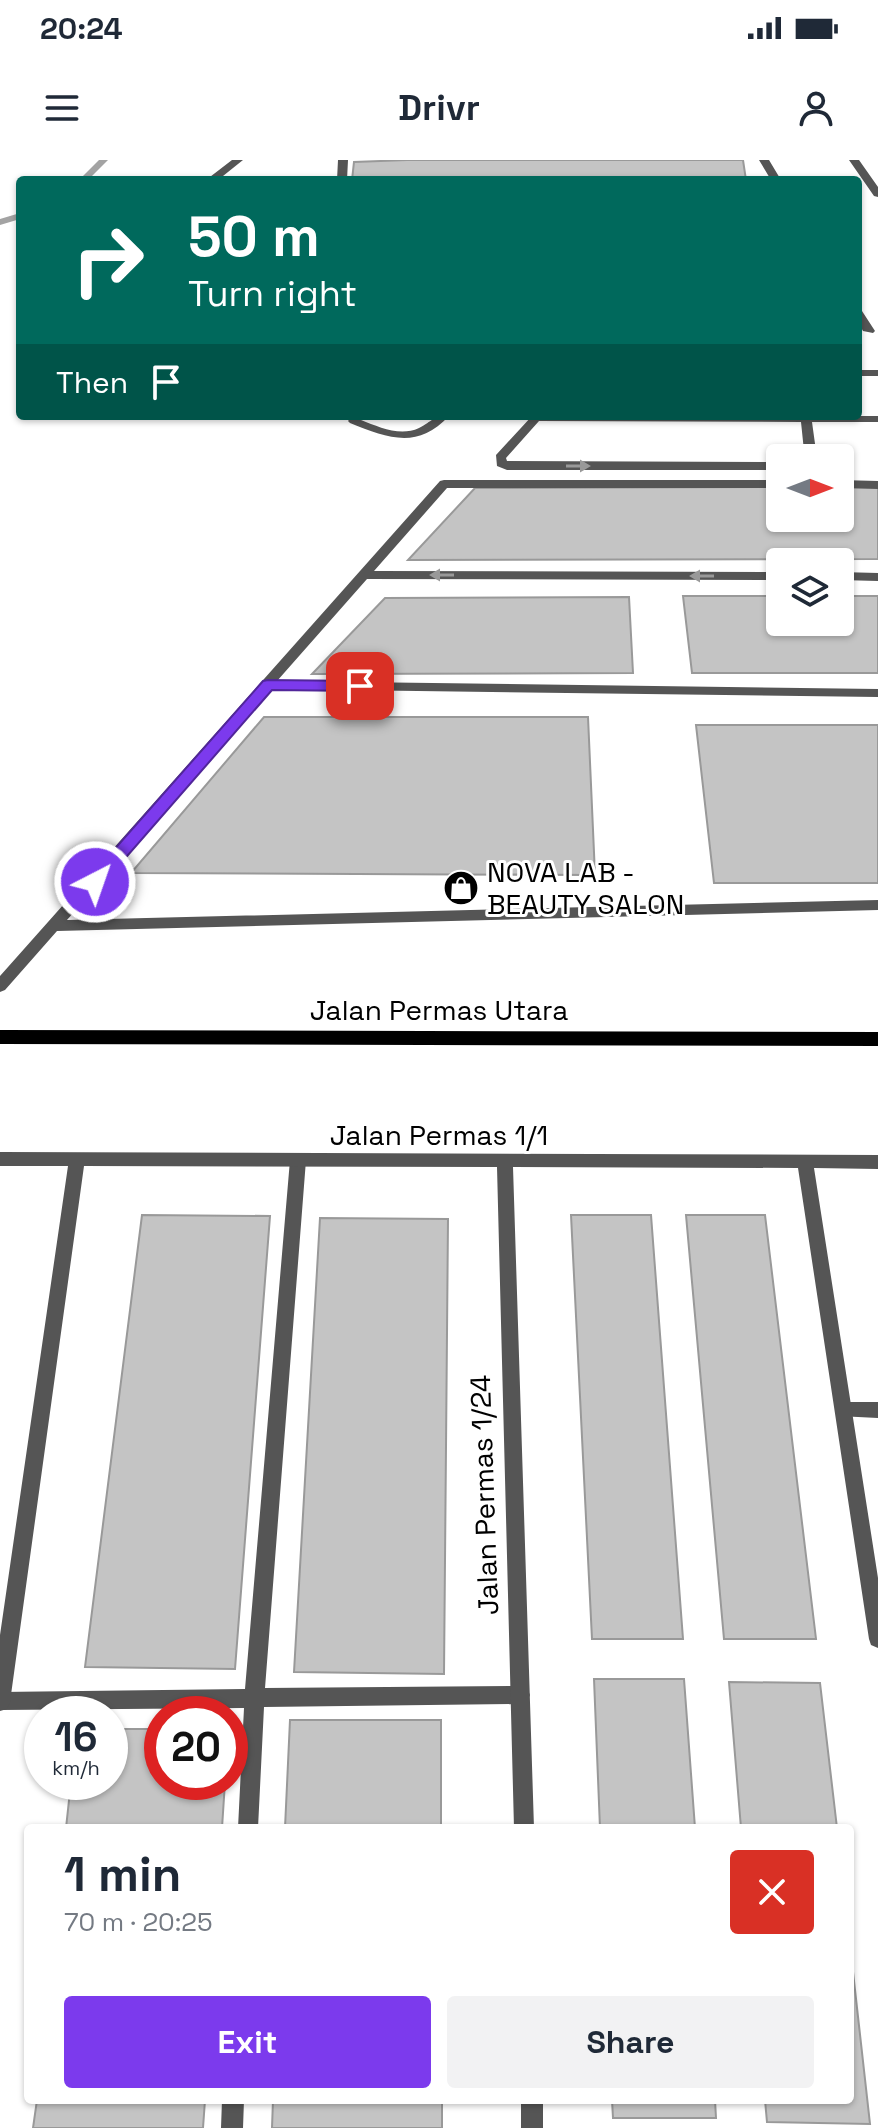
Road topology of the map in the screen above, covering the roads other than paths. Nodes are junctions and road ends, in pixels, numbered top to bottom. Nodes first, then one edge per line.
1 (238, 160) edge
2 (854, 160) edge
3 (216, 176) edge
4 (878, 194) edge
5 (360, 420) edge
6 (438, 420) edge
7 (534, 420) edge
8 (806, 420) edge
9 (809, 444) edge
10 (766, 466) edge
11 (766, 484) edge
12 (854, 484) edge
13 (878, 485) edge
14 (364, 575) junction
15 (766, 576) edge
16 (854, 576) edge
17 (878, 577) edge
18 (268, 685) junction
19 (878, 693) edge
20 (878, 905) edge
21 (56, 926) junction
22 (0, 986) edge
23 (0, 1037) edge
24 (878, 1039) edge
25 (0, 1159) edge
26 (77, 1160) junction
27 (298, 1160) junction
28 (505, 1161) junction
29 (805, 1161) junction
30 (878, 1162) edge
31 (844, 1410) junction
32 (878, 1410) edge
33 (872, 1563) edge
34 (878, 1639) edge
35 (520, 1695) junction
36 (254, 1700) junction
37 (0, 1702) edge
38 (248, 1824) edge
39 (524, 1824) edge
40 (233, 2104) edge
41 (532, 2104) edge
42 (232, 2128) edge
43 (532, 2128) edge

1 - 3 street
2 - 4 street
5 - 6 street
7 -> 10 street
8 - 9 street
11 - 14 street
12 - 13 street
15 -> 14 street
14 - 18 street
16 - 17 street
18 - 19 street
18 - 21 street
20 - 21 street
21 - 22 street
23 - 24 main road, Jalan Permas Utara
25 - 26 street, Jalan Permas 1/1
26 - 27 street, Jalan Permas 1/1
26 - 37 street
27 - 28 street, Jalan Permas 1/1
27 - 36 street
28 - 29 street, Jalan Permas 1/1
28 - 35 street, Jalan Permas 1/24
29 - 30 street, Jalan Permas 1/1
29 - 31 street
31 - 32 street
31 - 33 street
33 - 34 street
35 - 36 street
35 - 39 street, Jalan Permas 1/24
36 - 37 street
36 - 38 street
40 - 42 street
41 - 43 street

